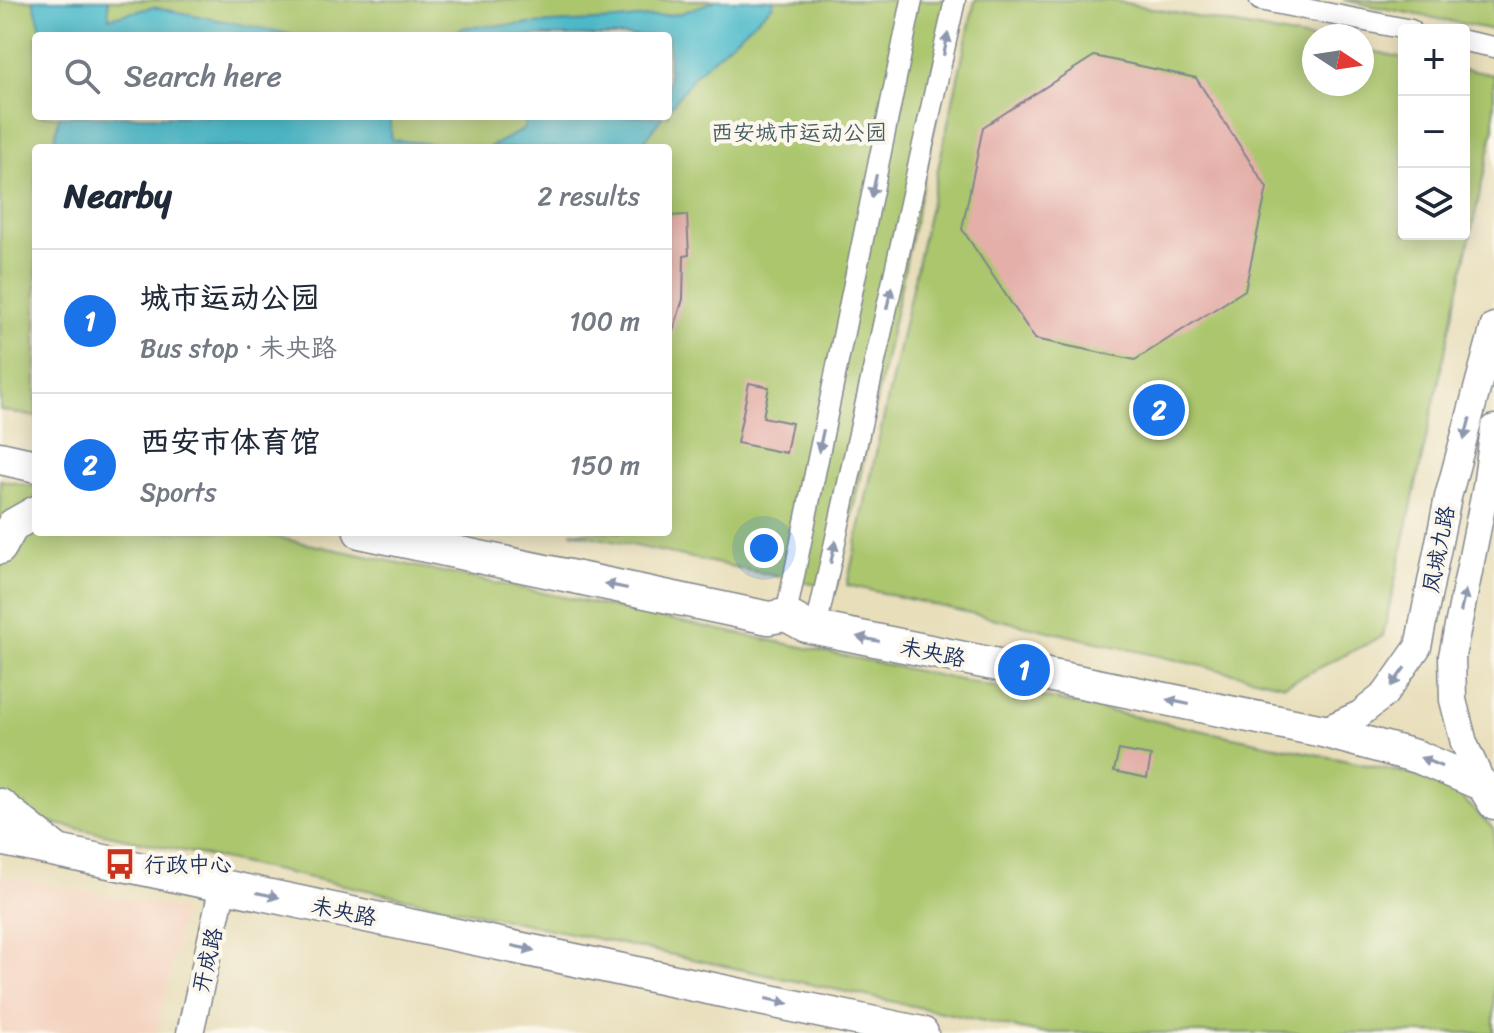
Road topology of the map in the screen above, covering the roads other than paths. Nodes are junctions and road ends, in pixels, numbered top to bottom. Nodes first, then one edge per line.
1 (912, 0) edge
2 (955, 0) edge
3 (1260, 0) edge
4 (1398, 27) edge
5 (1470, 42) edge
6 (1494, 47) edge
7 (1494, 326) edge
8 (1494, 428) edge
9 (0, 458) edge
10 (32, 465) edge
11 (32, 514) edge
12 (379, 536) edge
13 (0, 548) edge
14 (786, 615) junction
15 (816, 628) junction
16 (1323, 731) junction
17 (1488, 794) edge
18 (0, 805) edge
19 (0, 839) edge
20 (58, 852) junction
21 (223, 886) junction
22 (190, 1033) edge
23 (922, 1033) edge

1 -> 14 street
15 -> 2 street
3 - 4 street
5 - 6 street
7 -> 16 street, 凤城九路
17 -> 8 street, 凤城九路
9 - 10 main road
11 - 13 main road
14 -> 12 main road, 未央路
14 - 15 main road, 未央路
16 -> 15 main road, 未央路
17 -> 16 main road, 未央路
18 - 20 main road
19 - 20 main road, 未央路
20 - 21 main road, 未央路
21 - 22 street, 开成路
21 -> 23 main road, 未央路

